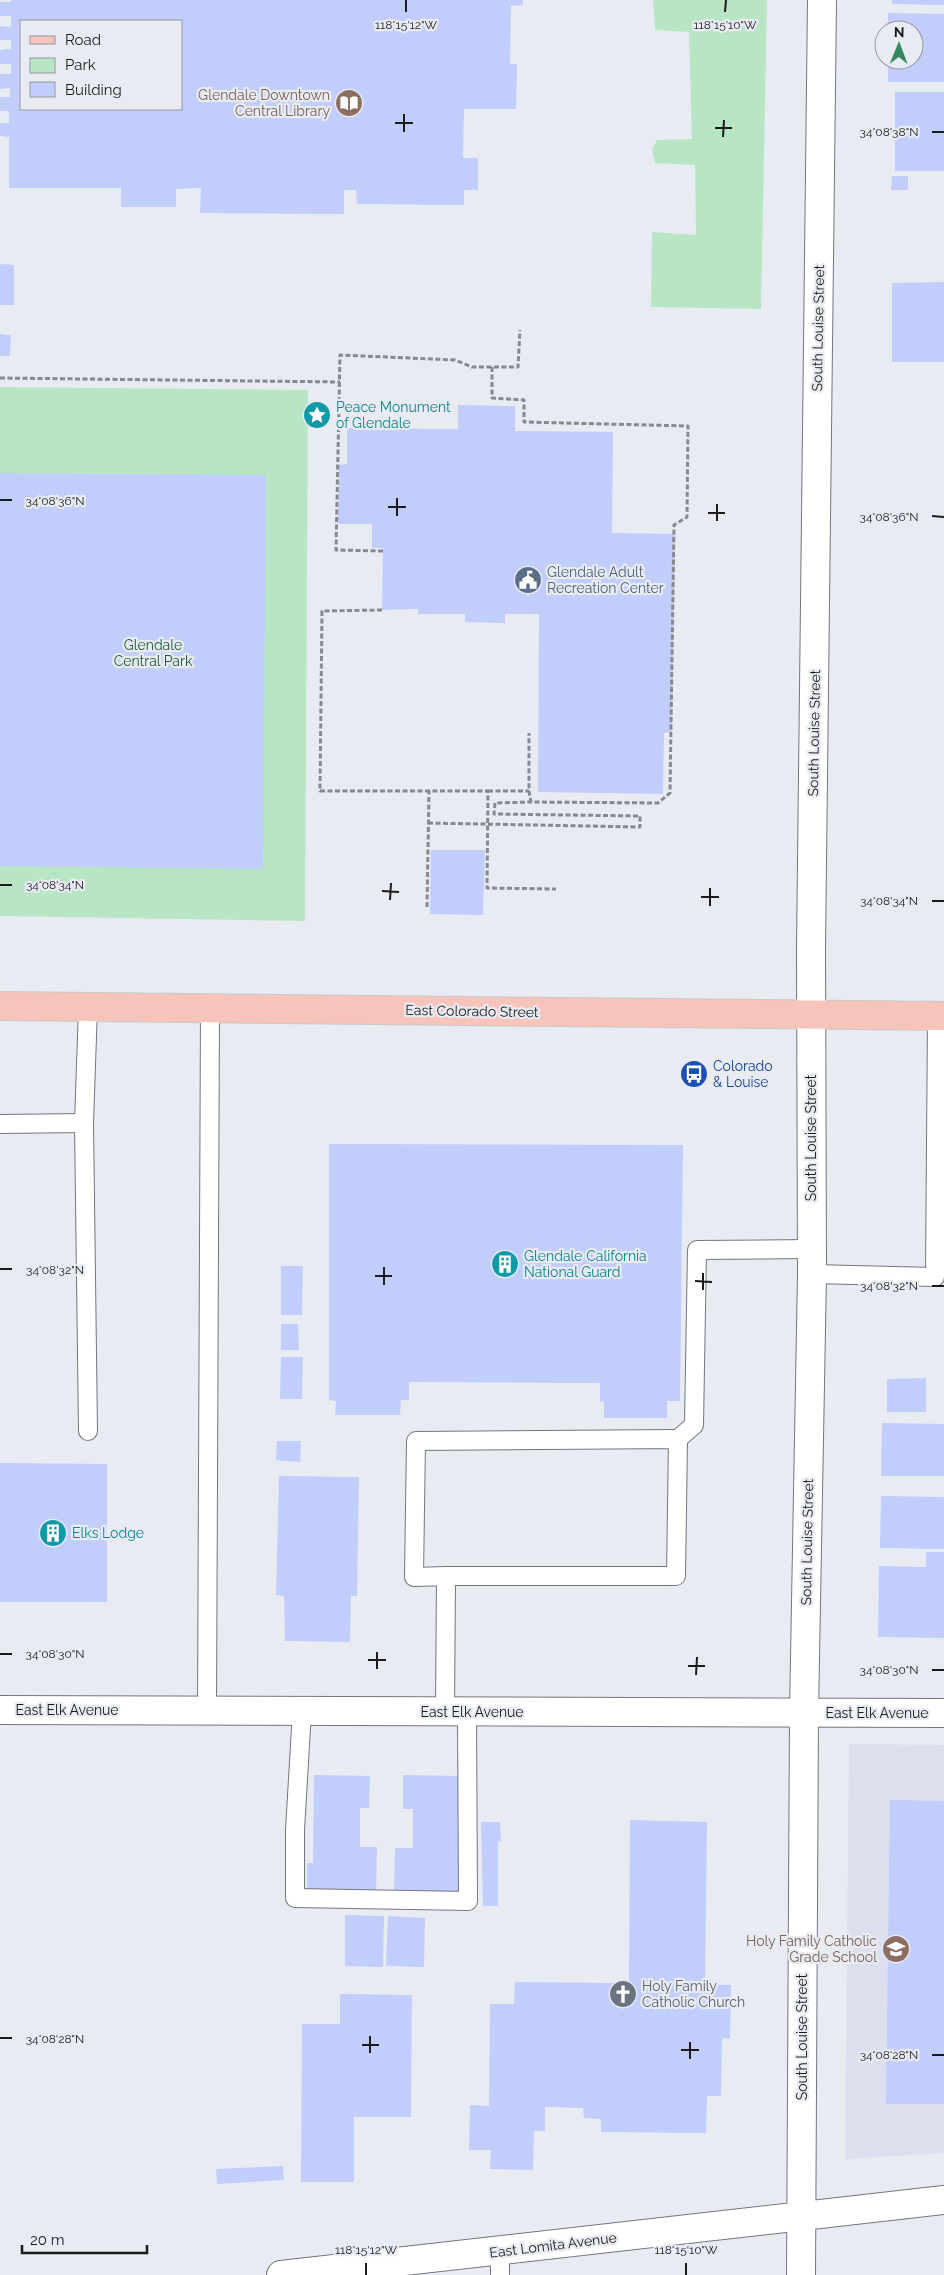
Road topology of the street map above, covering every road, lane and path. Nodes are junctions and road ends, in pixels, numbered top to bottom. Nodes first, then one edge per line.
1 (822, 0) edge
2 (520, 330) dead end
3 (492, 367) junction
4 (0, 378) edge
5 (340, 382) junction
6 (383, 551) dead end
7 (382, 610) dead end
8 (529, 732) dead end
9 (429, 791) junction
10 (488, 791) junction
11 (529, 791) junction
12 (531, 802) junction
13 (428, 823) junction
14 (487, 824) junction
15 (556, 889) dead end
16 (427, 907) dead end
17 (0, 1006) edge
18 (88, 1006) junction
19 (210, 1008) junction
20 (810, 1014) junction
21 (941, 1016) edge
22 (0, 1124) edge
23 (84, 1124) junction
24 (811, 1261) junction
25 (88, 1431) dead end
26 (678, 1439) junction
27 (446, 1576) junction
28 (0, 1710) edge
29 (207, 1711) junction
30 (302, 1711) junction
31 (456, 1712) junction
32 (804, 1713) junction
33 (944, 1713) edge
34 (944, 2200) edge
35 (802, 2216) junction
36 (500, 2263) edge
37 (312, 2273) edge
38 (280, 2275) edge
39 (801, 2275) edge

1 - 20 street, South Louise Street
2 - 3 path
3 - 5 path
3 - 12 path
4 - 5 path
5 - 6 path
7 - 9 path
8 - 11 path
9 - 10 path
9 - 13 path
10 - 11 path
10 - 14 path
11 - 12 path
12 - 14 path
13 - 14 path
13 - 16 path
14 - 15 path
17 - 18 main road, East Colorado Street
18 - 19 main road, East Colorado Street
18 - 23 lane
19 - 20 main road, East Colorado Street
19 - 29 lane
20 - 21 main road, East Colorado Street
20 - 24 street, South Louise Street
21 - 24 lane
22 - 23 lane
23 - 25 lane
24 - 26 lane
24 - 32 street, South Louise Street
26 - 27 lane
26 - 27 lane
27 - 31 lane
28 - 29 street, East Elk Avenue
29 - 30 street, East Elk Avenue
30 - 31 street, East Elk Avenue
30 - 31 lane
31 - 32 street, East Elk Avenue
32 - 33 street, East Elk Avenue
32 - 35 street, South Louise Street
34 - 35 street, East Lomita Avenue
35 - 36 street, East Lomita Avenue
35 - 39 street, South Louise Street
36 - 37 street, East Lomita Avenue
37 - 38 street, East Lomita Avenue

